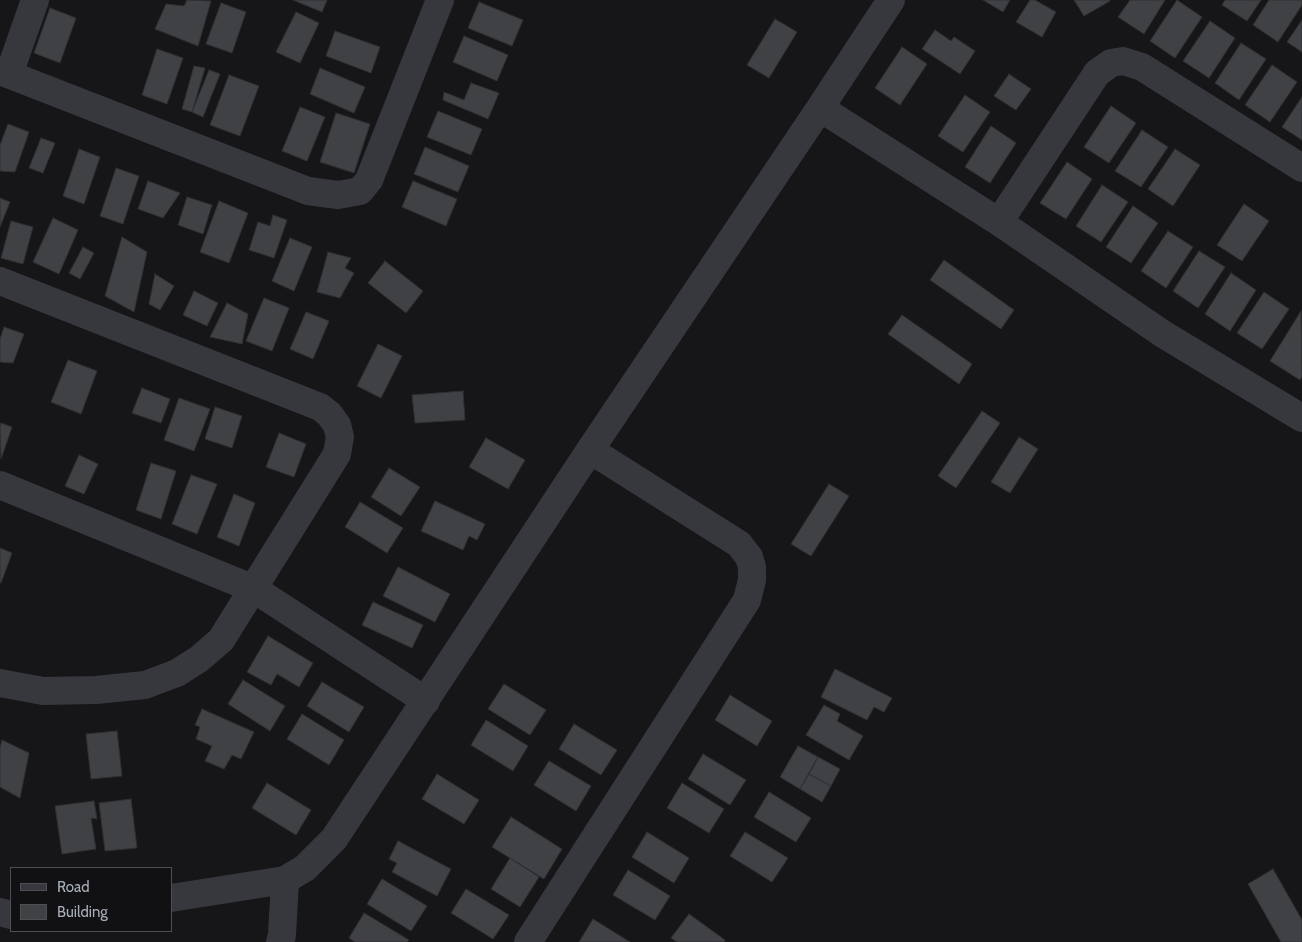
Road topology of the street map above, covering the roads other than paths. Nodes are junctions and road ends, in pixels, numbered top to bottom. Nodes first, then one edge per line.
1 (35, 0) edge
2 (440, 0) edge
3 (891, 0) edge
4 (4, 73) edge
5 (820, 108) junction
6 (1302, 168) edge
7 (999, 222) junction
8 (0, 282) edge
9 (1302, 418) edge
10 (590, 450) junction
11 (0, 485) edge
12 (254, 588) junction
13 (0, 684) edge
14 (426, 701) junction
15 (285, 880) junction
16 (172, 898) edge
17 (280, 942) edge
18 (528, 942) edge

1 - 4 street
2 - 4 street
3 - 5 street
5 - 7 street
5 - 10 street
6 - 7 street
7 - 9 street
8 - 12 street
10 - 14 street
10 - 18 street
11 - 12 street
12 - 13 street
12 - 14 street
14 - 15 street
15 - 16 street
15 - 17 street

